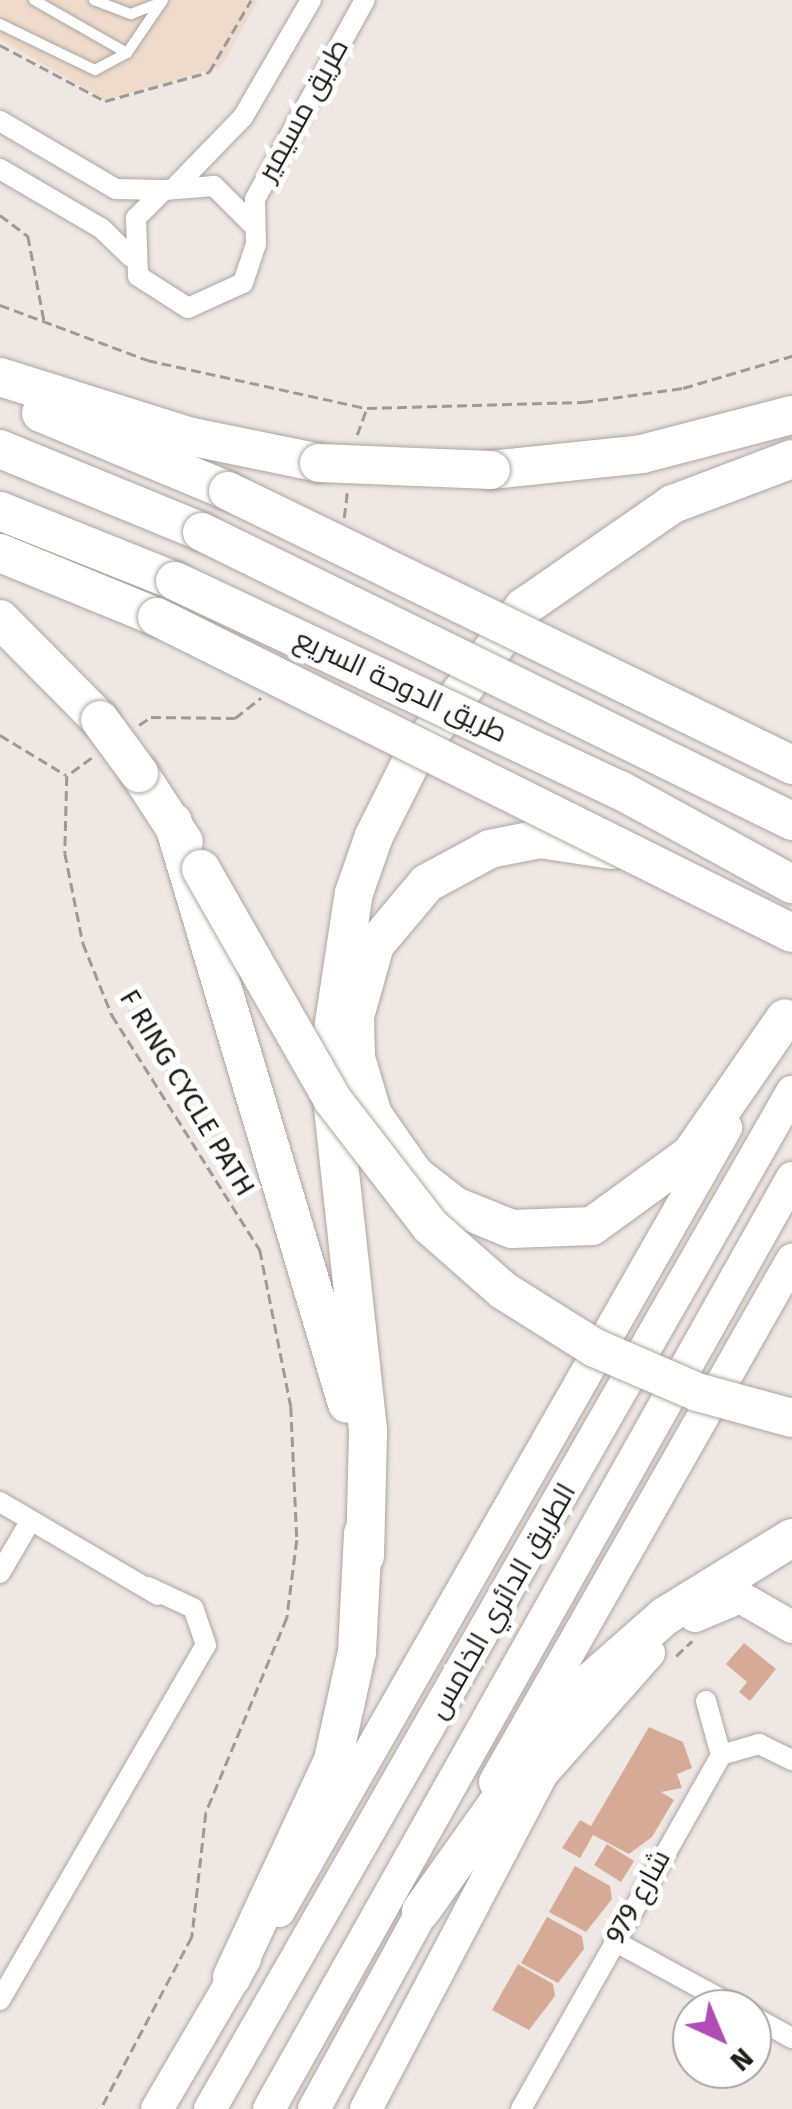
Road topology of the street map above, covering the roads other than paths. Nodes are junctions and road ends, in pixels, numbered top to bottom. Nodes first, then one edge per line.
1 (34, 0) edge
2 (94, 0) edge
3 (163, 0) edge
4 (311, 0) edge
5 (365, 0) edge
6 (0, 24) edge
7 (127, 53) junction
8 (0, 122) edge
9 (0, 169) edge
10 (171, 187) junction
11 (252, 224) junction
12 (131, 257) junction
13 (0, 378) edge
14 (0, 396) edge
15 (792, 415) edge
16 (0, 449) edge
17 (792, 459) edge
18 (0, 511) edge
19 (0, 553) edge
20 (0, 619) edge
21 (792, 765) edge
22 (792, 821) edge
23 (172, 822) junction
24 (792, 884) edge
25 (754, 910) junction
26 (792, 933) edge
27 (788, 1012) edge
28 (792, 1092) edge
29 (792, 1178) edge
30 (792, 1260) edge
31 (792, 1418) edge
32 (0, 1502) edge
33 (31, 1520) junction
34 (792, 1538) edge
35 (364, 1556) junction
36 (0, 1573) edge
37 (792, 1627) edge
38 (706, 1702) dead end
39 (721, 1755) junction
40 (792, 1760) edge
41 (422, 1911) junction
42 (614, 1941) junction
43 (232, 1977) junction
44 (703, 1989) edge
45 (0, 2000) edge
46 (524, 2108) edge
47 (156, 2109) edge
48 (210, 2109) edge
49 (269, 2109) edge
50 (314, 2109) edge
51 (366, 2109) edge

1 - 7 lane
2 - 3 lane
3 - 7 lane
4 - 10 street, طريق مسيمير
5 - 11 street, طريق مسيمير
6 - 7 lane
8 - 10 street
9 - 12 street
10 - 11 street
10 - 12 street
11 - 12 street
13 - 15 highway, bridge
14 - 21 highway, bridge
16 - 22 highway, طريق الدوحة السريع, bridge
17 - 35 highway
18 - 24 highway, طريق الدوحة السريع, bridge
19 - 25 highway, bridge
20 - 23 highway, bridge
23 - 31 highway, bridge
23 - 35 highway
25 - 26 highway, bridge
25 - 27 highway, bridge
27 - 43 highway
28 - 48 highway, الطريق الدائري الخامس
29 - 49 highway, الطريق الدائري الخامس
30 - 41 highway
32 - 33 street
33 - 36 street
33 - 45 street
34 - 41 highway
35 - 43 highway
37 - 51 highway
38 - 39 street
39 - 40 street
39 - 42 street, شارع 979
41 - 50 highway
42 - 44 street
42 - 46 street, شارع 979
43 - 47 highway

